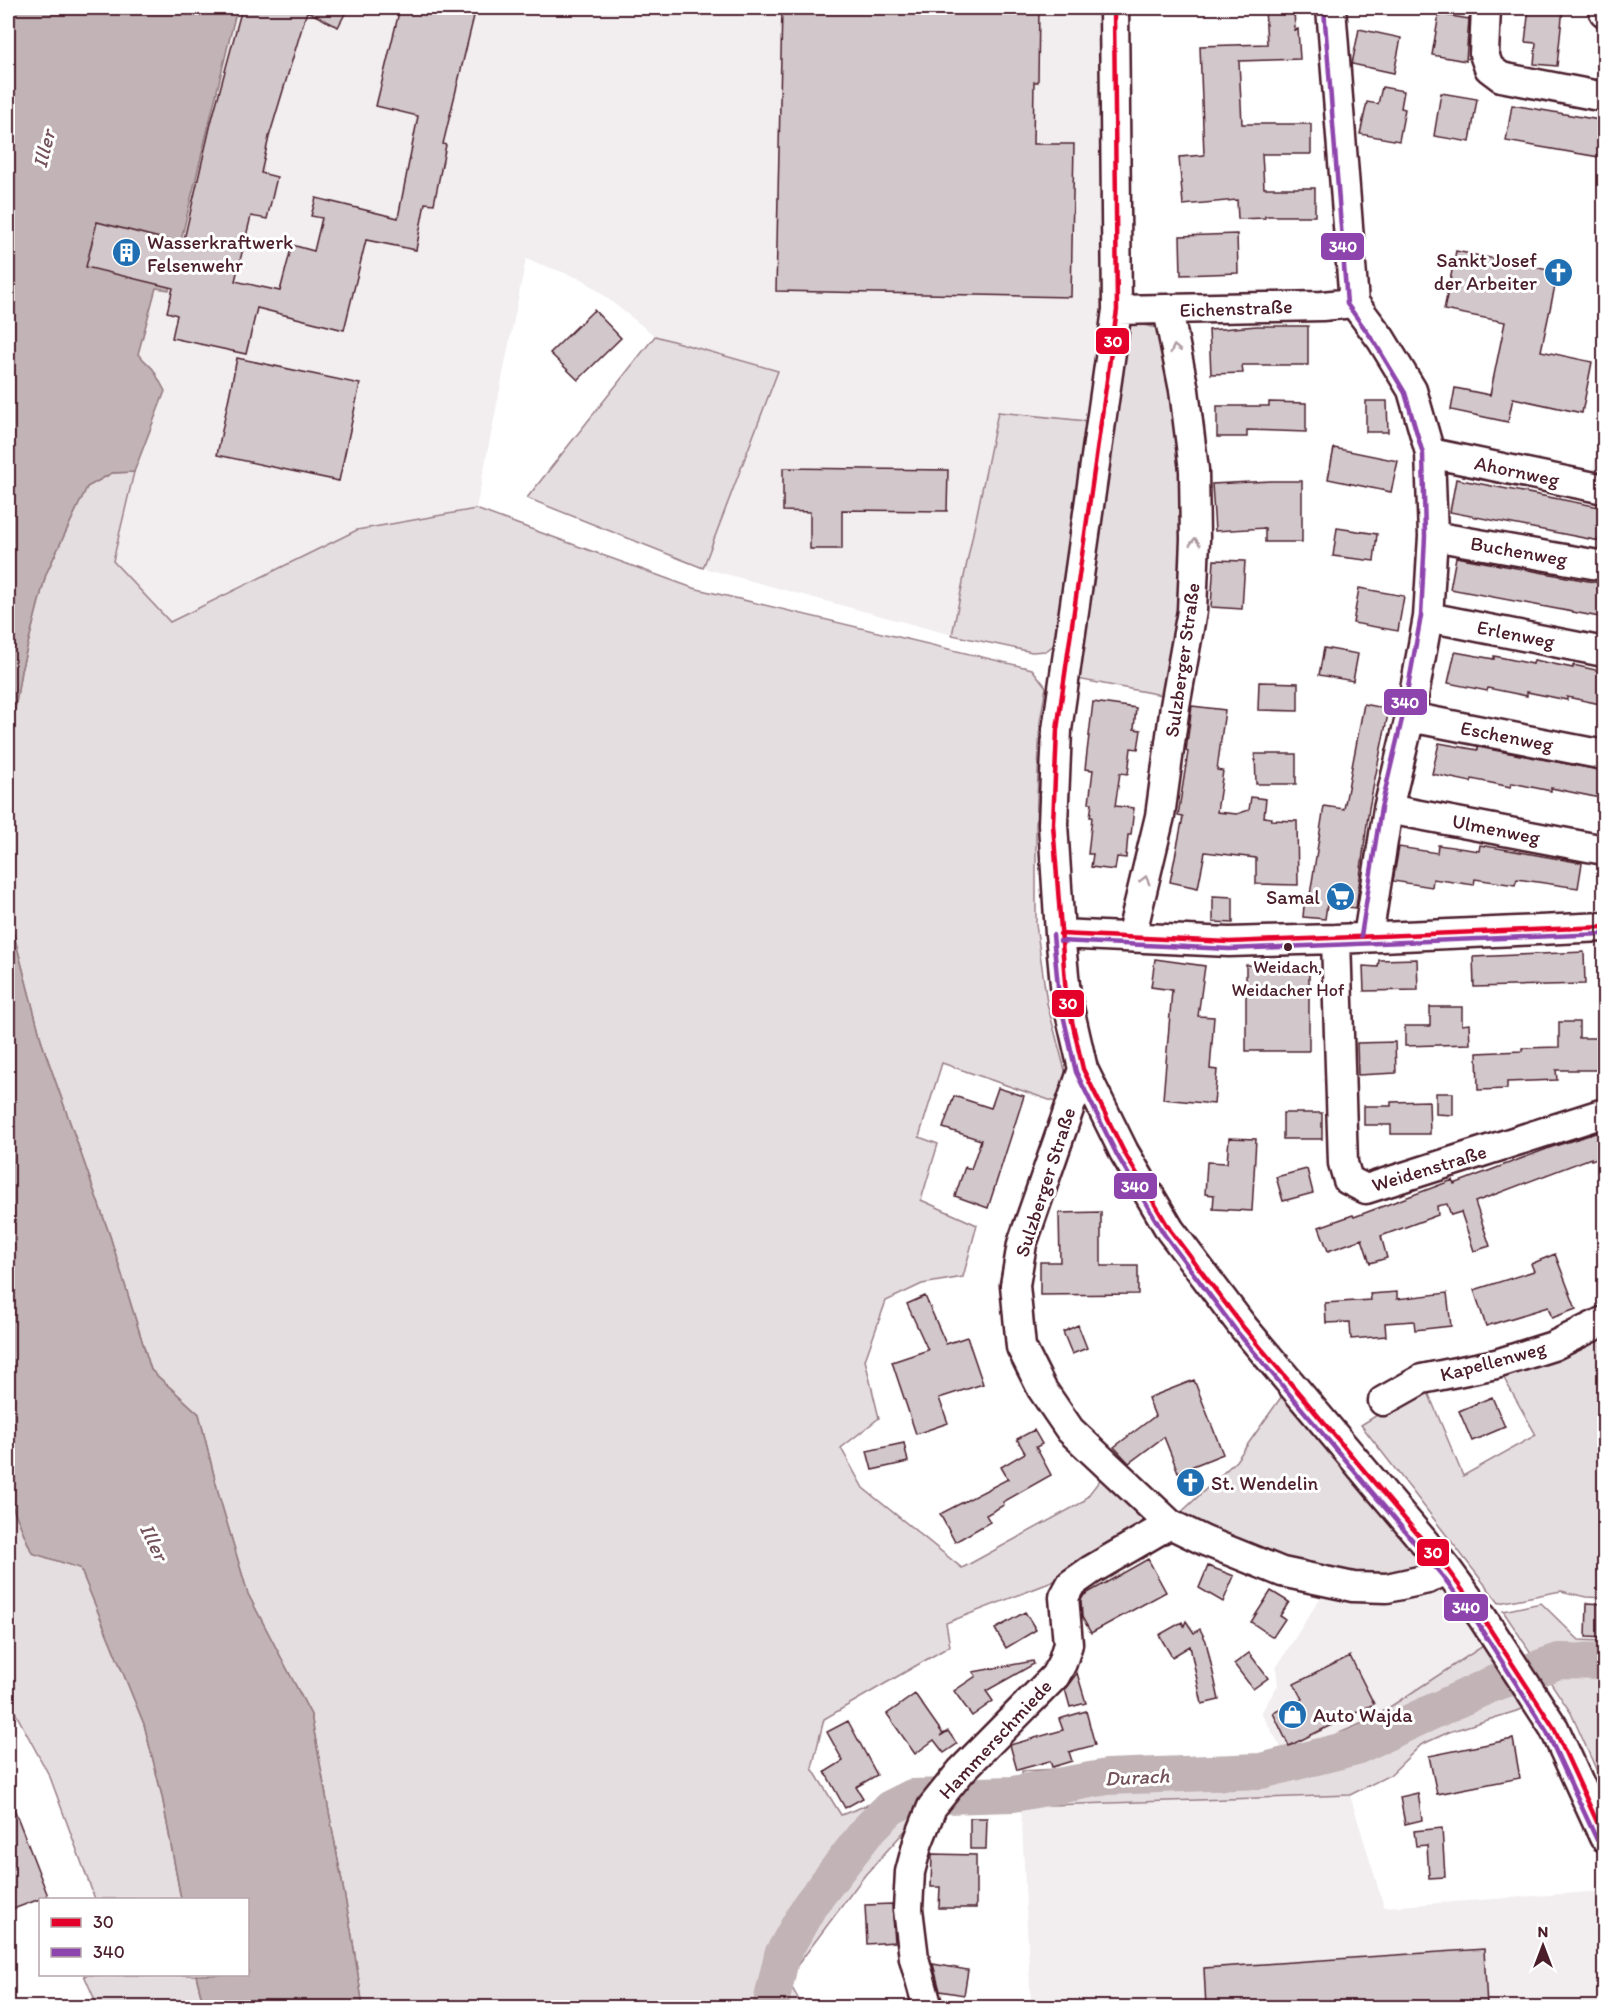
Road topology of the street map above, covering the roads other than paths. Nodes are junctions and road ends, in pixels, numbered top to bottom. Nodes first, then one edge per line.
1 (1114, 8) edge
2 (1331, 8) edge
3 (1486, 8) edge
4 (1605, 97) edge
5 (1354, 303) junction
6 (1118, 310) junction
7 (1168, 310) junction
8 (1430, 453) junction
9 (1605, 489) edge
10 (1433, 536) junction
11 (1605, 566) edge
12 (1428, 617) junction
13 (1605, 652) edge
14 (1410, 717) junction
15 (1605, 755) edge
16 (1388, 809) junction
17 (1605, 850) edge
18 (1605, 927) edge
19 (1060, 934) junction
20 (1131, 936) junction
21 (1368, 938) junction
22 (1336, 939) junction
23 (1083, 1069) junction
24 (1605, 1113) edge
25 (1605, 1321) edge
26 (1383, 1401) dead end
27 (1170, 1524) junction
28 (1446, 1569) junction
29 (1605, 1837) edge
30 (928, 2007) edge

1 - 6 street, Sulzberger Straße
2 - 5 street
3 - 4 street
5 - 7 street, Eichenstraße
5 - 8 street
6 - 7 street, Eichenstraße
6 - 19 street, Sulzberger Straße
20 -> 7 street, Sulzberger Straße
8 - 9 street, Ahornweg
8 - 10 street
10 - 11 street, Buchenweg
10 - 12 street
12 - 13 street, Erlenweg
12 - 14 street
14 - 15 street, Eschenweg
14 - 16 street
16 - 17 street, Ulmenweg
16 - 21 street
18 - 21 street
19 - 20 street
19 - 23 street, Sulzberger Straße
20 - 22 street
21 - 22 street
22 - 24 street, Weidenstraße
23 - 27 street, Sulzberger Straße
23 - 28 street, Sulzberger Straße
25 - 26 street, Kapellenweg
27 - 28 street, Sulzberger Straße
27 - 30 street, Hammerschmiede
28 - 29 street, Sulzberger Straße

